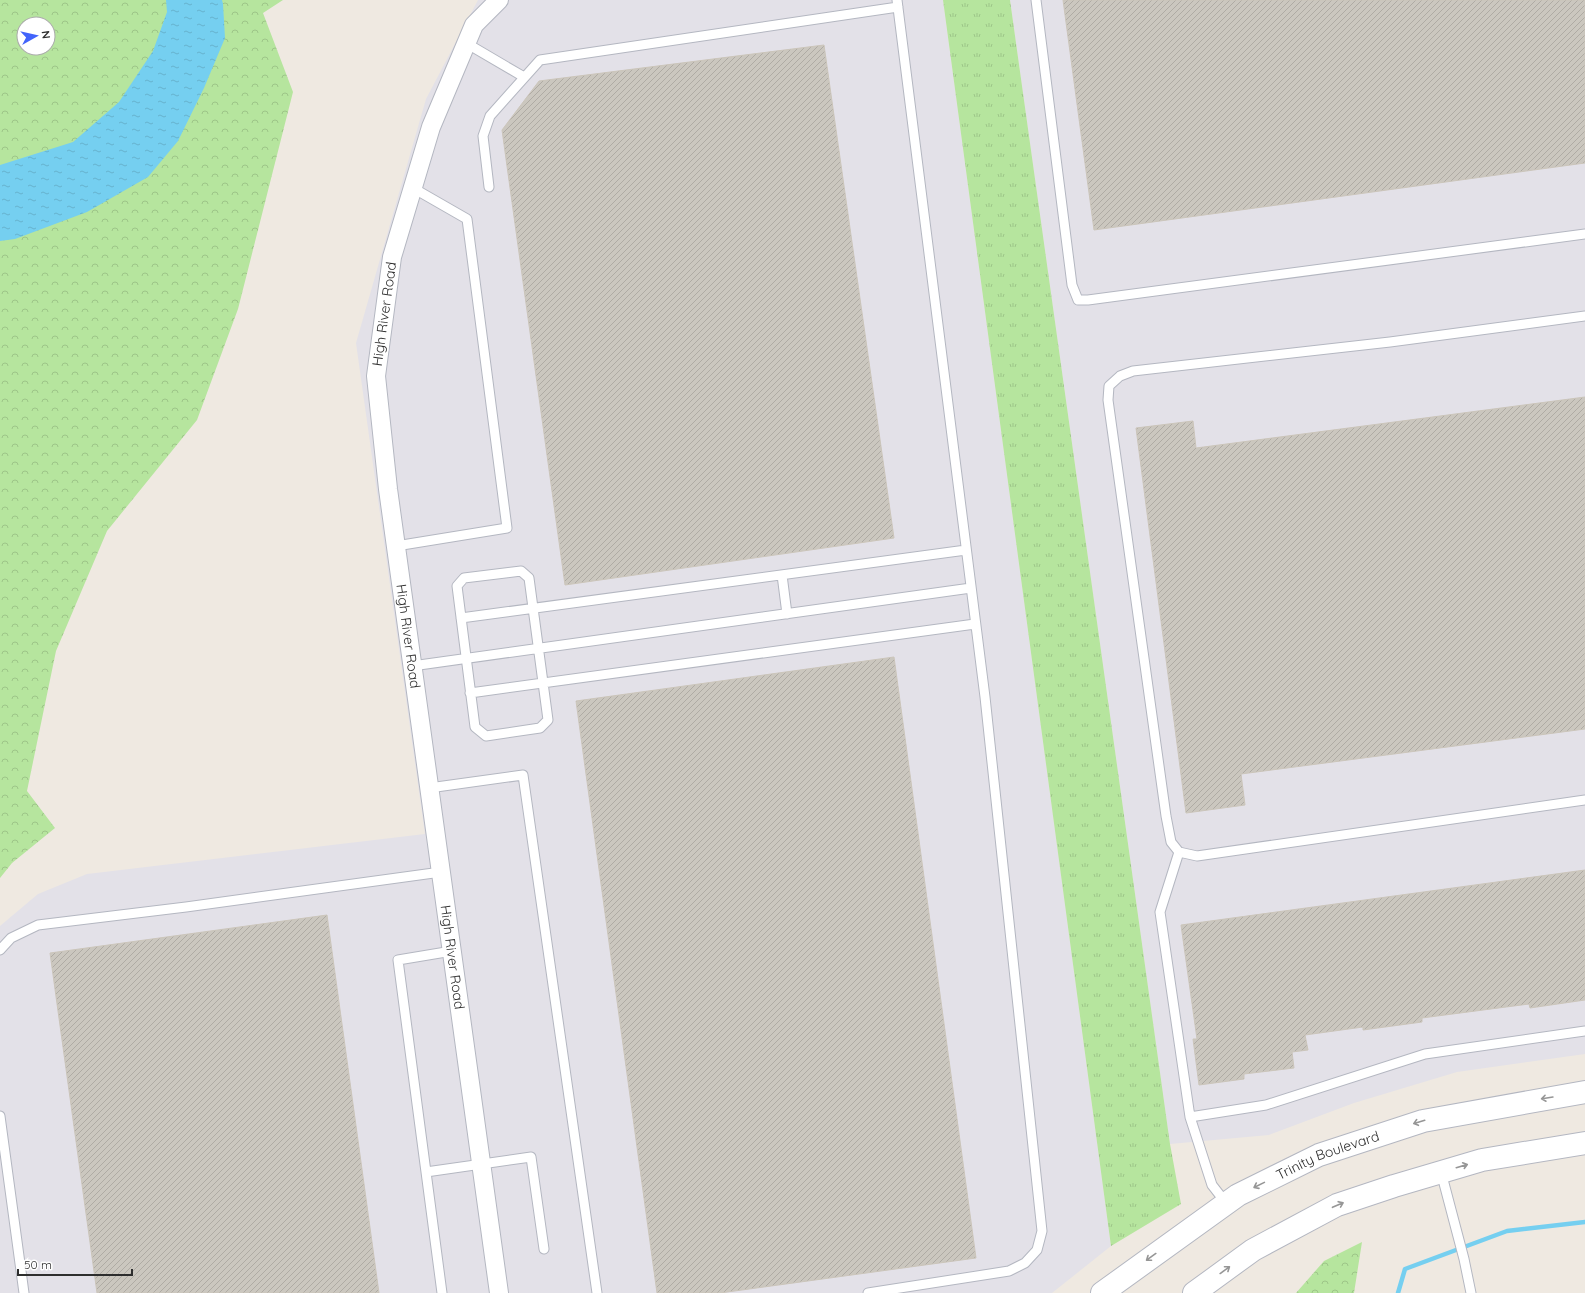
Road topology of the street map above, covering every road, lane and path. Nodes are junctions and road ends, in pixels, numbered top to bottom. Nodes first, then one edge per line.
1 (499, 0) edge
2 (1036, 0) edge
3 (897, 4) edge
4 (466, 43) junction
5 (524, 76) junction
6 (489, 187) dead end
7 (413, 188) junction
8 (1585, 234) edge
9 (1585, 316) edge
10 (396, 546) junction
11 (966, 550) junction
12 (782, 575) junction
13 (971, 588) junction
14 (533, 609) junction
15 (787, 614) junction
16 (461, 618) junction
17 (976, 624) junction
18 (538, 648) junction
19 (466, 658) junction
20 (412, 666) junction
21 (543, 684) junction
22 (470, 694) junction
23 (429, 788) junction
24 (1585, 800) edge
25 (1179, 852) junction
26 (441, 872) junction
27 (0, 950) edge
28 (452, 951) junction
29 (1585, 1031) edge
30 (1585, 1092) edge
31 (0, 1116) edge
32 (1190, 1117) junction
33 (1585, 1143) edge
34 (481, 1165) junction
35 (426, 1172) junction
36 (1441, 1172) junction
37 (1226, 1203) junction
38 (544, 1249) dead end
39 (24, 1293) edge
40 (442, 1293) edge
41 (499, 1293) edge
42 (597, 1293) edge
43 (868, 1293) edge
44 (1102, 1293) edge
45 (1194, 1293) edge
46 (1471, 1293) edge

1 - 4 street, High River Road
2 - 8 lane
3 - 5 lane
3 - 11 lane
4 - 5 lane
4 - 7 street, High River Road
5 - 6 lane
7 - 10 street, High River Road
7 - 10 lane
9 - 25 lane
10 - 20 street, High River Road
11 - 12 lane
11 - 13 lane
12 - 14 lane
12 - 15 lane
13 - 15 lane
13 - 17 lane
14 - 16 lane
14 - 16 lane
14 - 18 lane
15 - 18 lane
16 - 19 lane
17 - 21 lane
17 - 43 lane
18 - 19 lane
18 - 21 lane
19 - 20 lane
19 - 22 lane
20 - 23 street, High River Road
21 - 22 lane
21 - 22 lane
23 - 26 street, High River Road
23 - 42 lane
24 - 25 lane
25 - 32 lane
26 - 27 lane
26 - 28 street, High River Road
28 - 34 street, High River Road
28 - 35 lane
29 - 32 lane
30 -> 37 main road, Trinity Boulevard
31 - 39 lane
32 - 37 lane
36 -> 33 main road
34 - 35 lane
34 - 38 lane
34 - 41 street, High River Road
35 - 40 lane
45 -> 36 main road
36 - 46 lane
37 -> 44 main road, Trinity Boulevard

